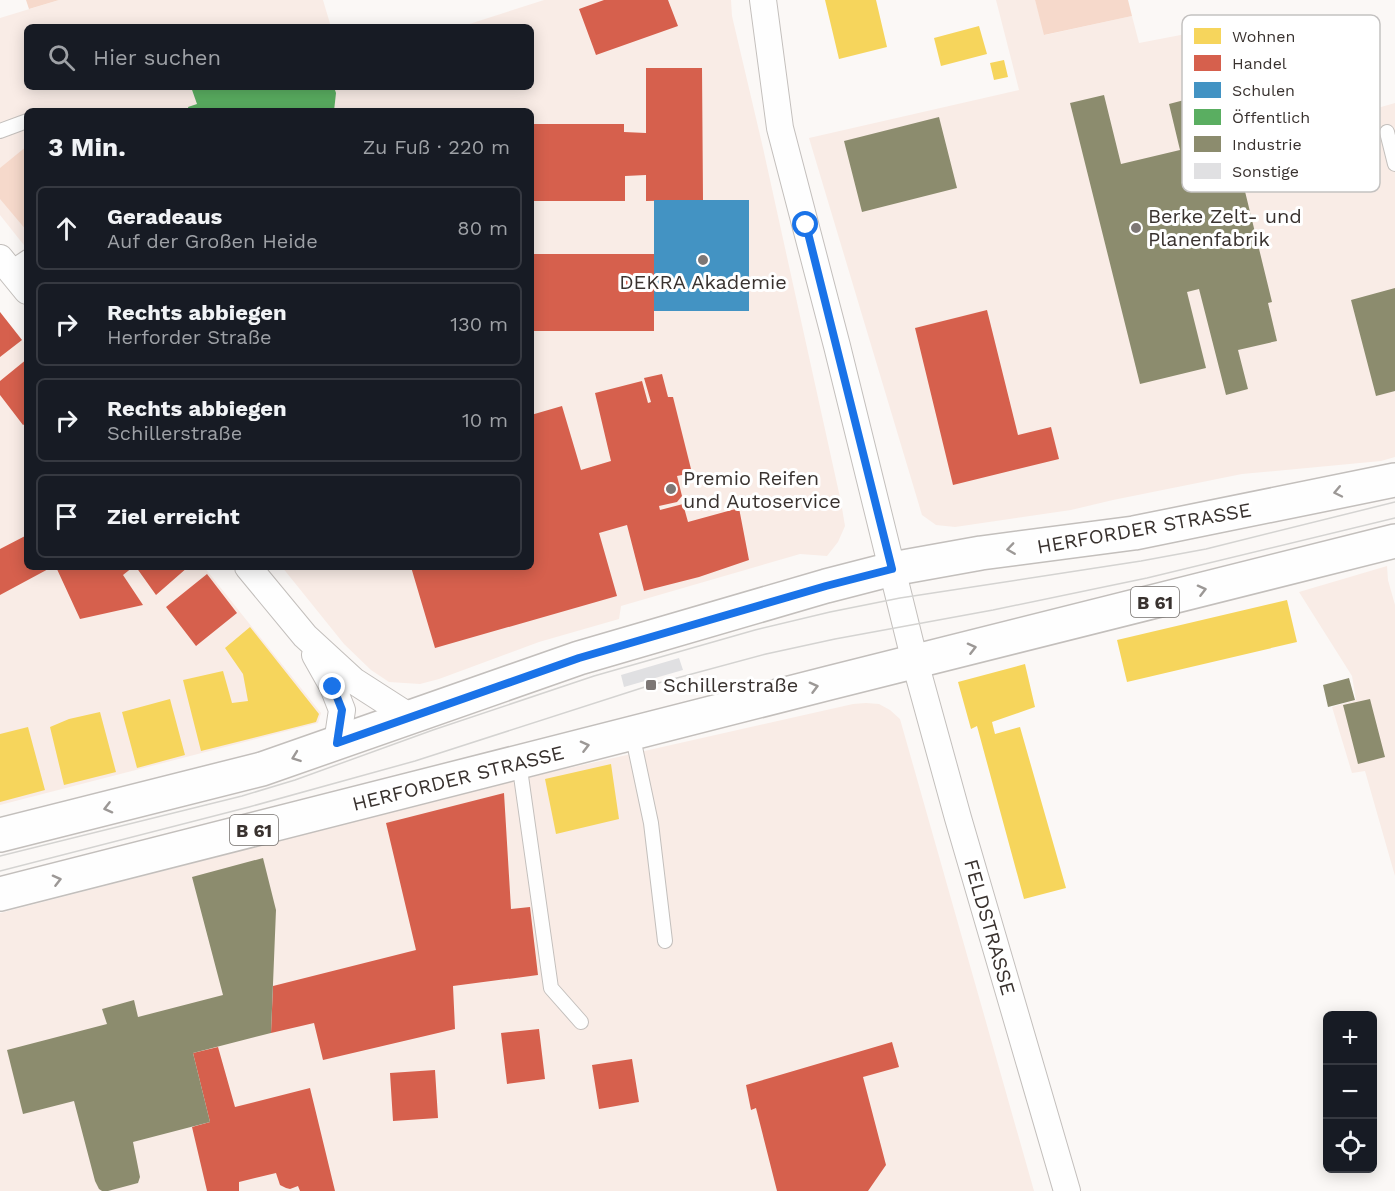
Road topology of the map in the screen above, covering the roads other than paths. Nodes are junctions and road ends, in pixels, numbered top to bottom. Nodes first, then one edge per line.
1 (763, 0) edge
2 (24, 122) edge
3 (0, 131) edge
4 (1387, 132) dead end
5 (1395, 164) edge
6 (1395, 480) edge
7 (1395, 541) edge
8 (892, 569) junction
9 (250, 570) edge
10 (305, 636) junction
11 (915, 662) junction
12 (410, 717) junction
13 (632, 733) junction
14 (337, 743) junction
15 (519, 762) junction
16 (0, 835) edge
17 (0, 894) edge
18 (665, 941) dead end
19 (581, 1022) dead end
20 (1067, 1191) edge

1 - 8 street
2 - 3 lane
4 - 5 lane
6 -> 8 main road, HERFORDER STRASSE
11 -> 7 main road, HERFORDER STRASSE / B 61
8 - 11 street
8 - 12 main road, HERFORDER STRASSE
9 - 10 street
10 - 12 street
10 - 14 street
13 -> 11 main road, HERFORDER STRASSE / B 61
11 - 20 street, FELDSTRASSE
12 - 14 main road, HERFORDER STRASSE
15 -> 13 main road, HERFORDER STRASSE / B 61
13 - 18 lane
14 -> 16 main road, HERFORDER STRASSE
17 -> 15 main road, HERFORDER STRASSE / B 61
15 - 19 lane

